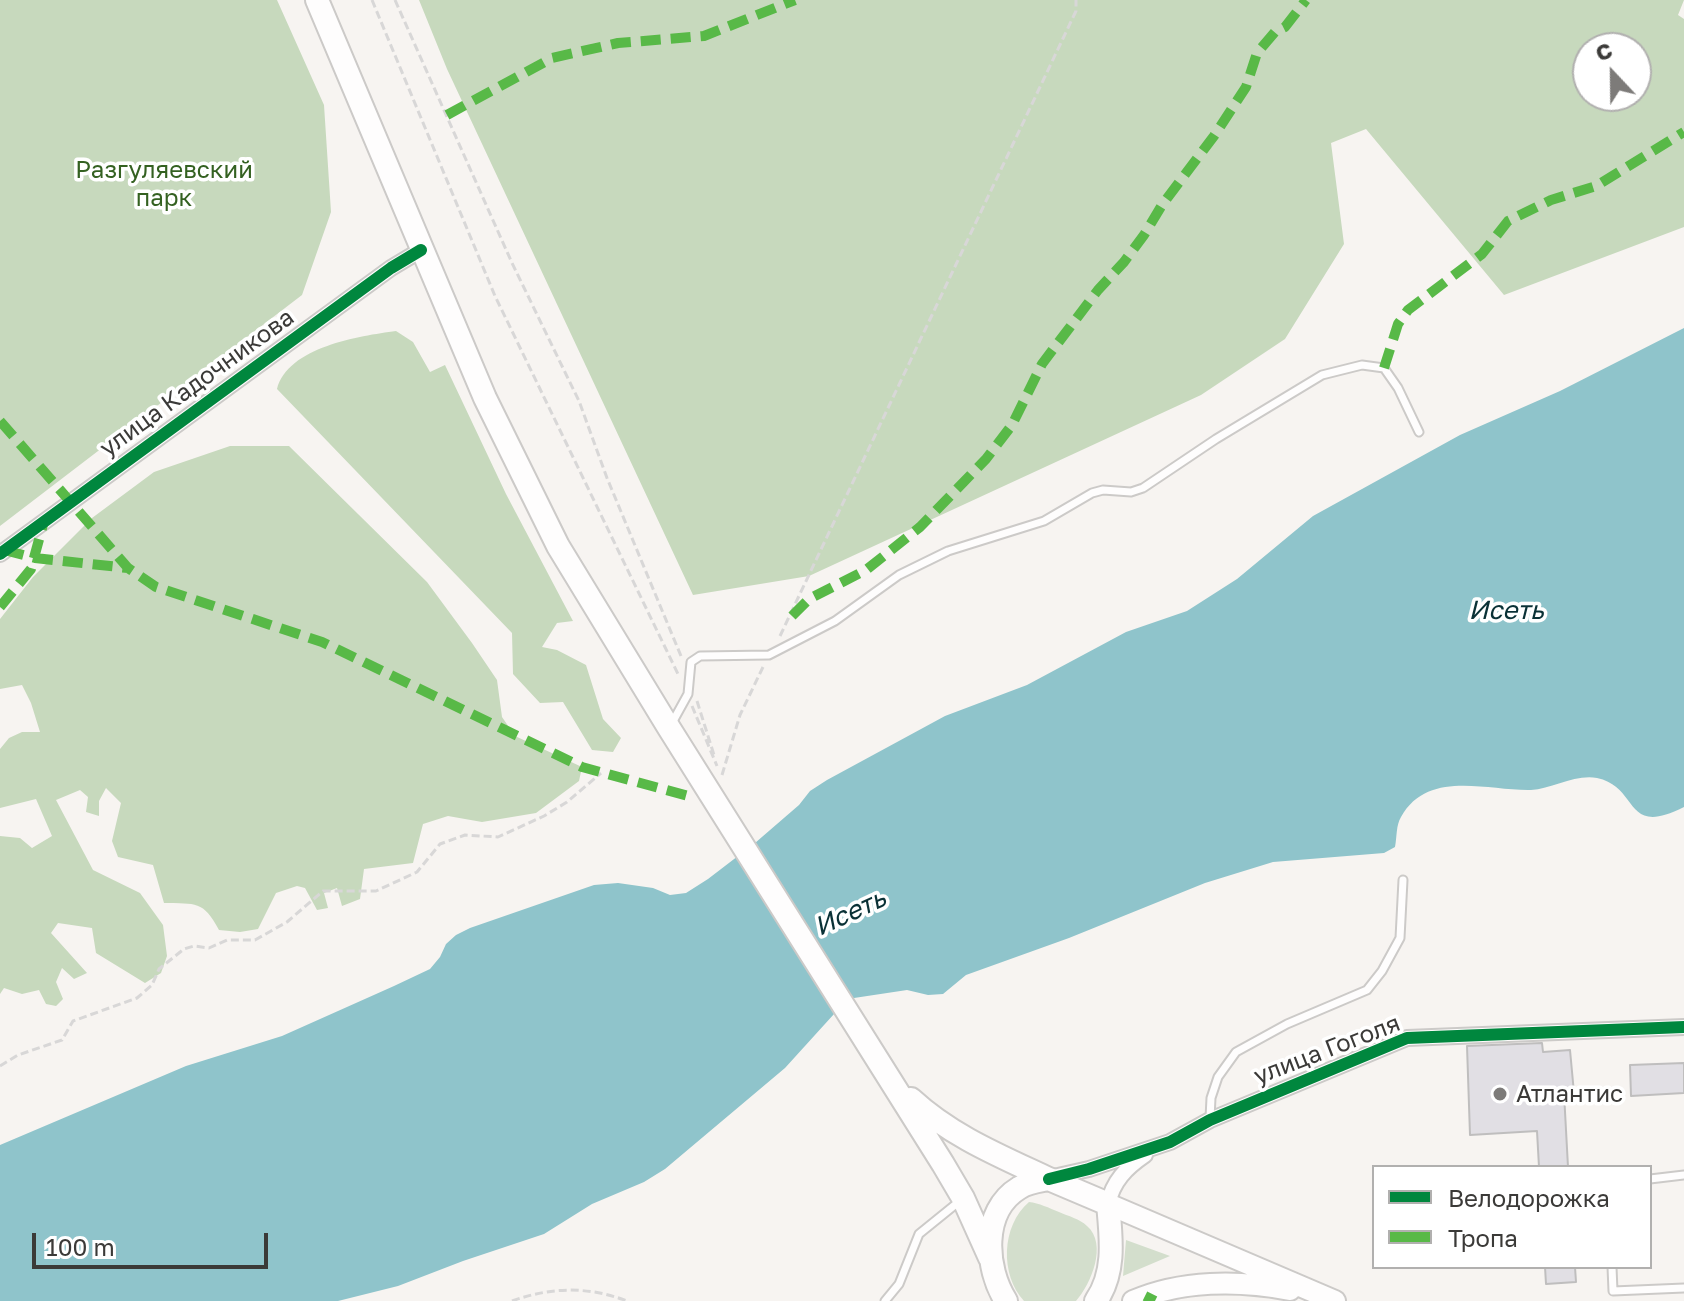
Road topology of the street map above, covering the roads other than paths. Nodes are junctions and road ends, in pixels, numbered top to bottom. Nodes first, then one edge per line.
1 (317, 0) edge
2 (421, 250) junction
3 (1419, 432) dead end
4 (0, 554) edge
5 (669, 728) junction
6 (1403, 880) dead end
7 (1684, 1027) edge
8 (871, 1053) junction
9 (1210, 1120) junction
10 (1170, 1142) junction
11 (1684, 1175) edge
12 (1049, 1179) junction
13 (1652, 1179) edge
14 (963, 1198) junction
15 (1108, 1204) junction
16 (990, 1258) junction
17 (1612, 1269) edge
18 (1684, 1288) edge
19 (1001, 1294) edge
20 (1274, 1294) edge
21 (1330, 1299) edge
22 (885, 1301) edge
23 (1096, 1301) edge
24 (1133, 1301) edge

1 - 2 main road
2 - 4 street, улица Кадочникова
2 - 5 main road
3 - 5 lane
5 - 8 main road
6 - 9 lane
7 - 9 street, улица Гоголя
8 - 12 main road
8 - 14 main road
9 - 10 street, улица Гоголя
10 - 12 street, улица Гоголя
10 - 15 street
11 - 13 lane
12 - 15 main road
12 - 16 main road
14 - 16 main road
14 - 22 lane
15 - 21 main road
15 - 23 main road
16 - 19 main road
17 - 18 lane
20 - 21 main road
20 - 24 main road

